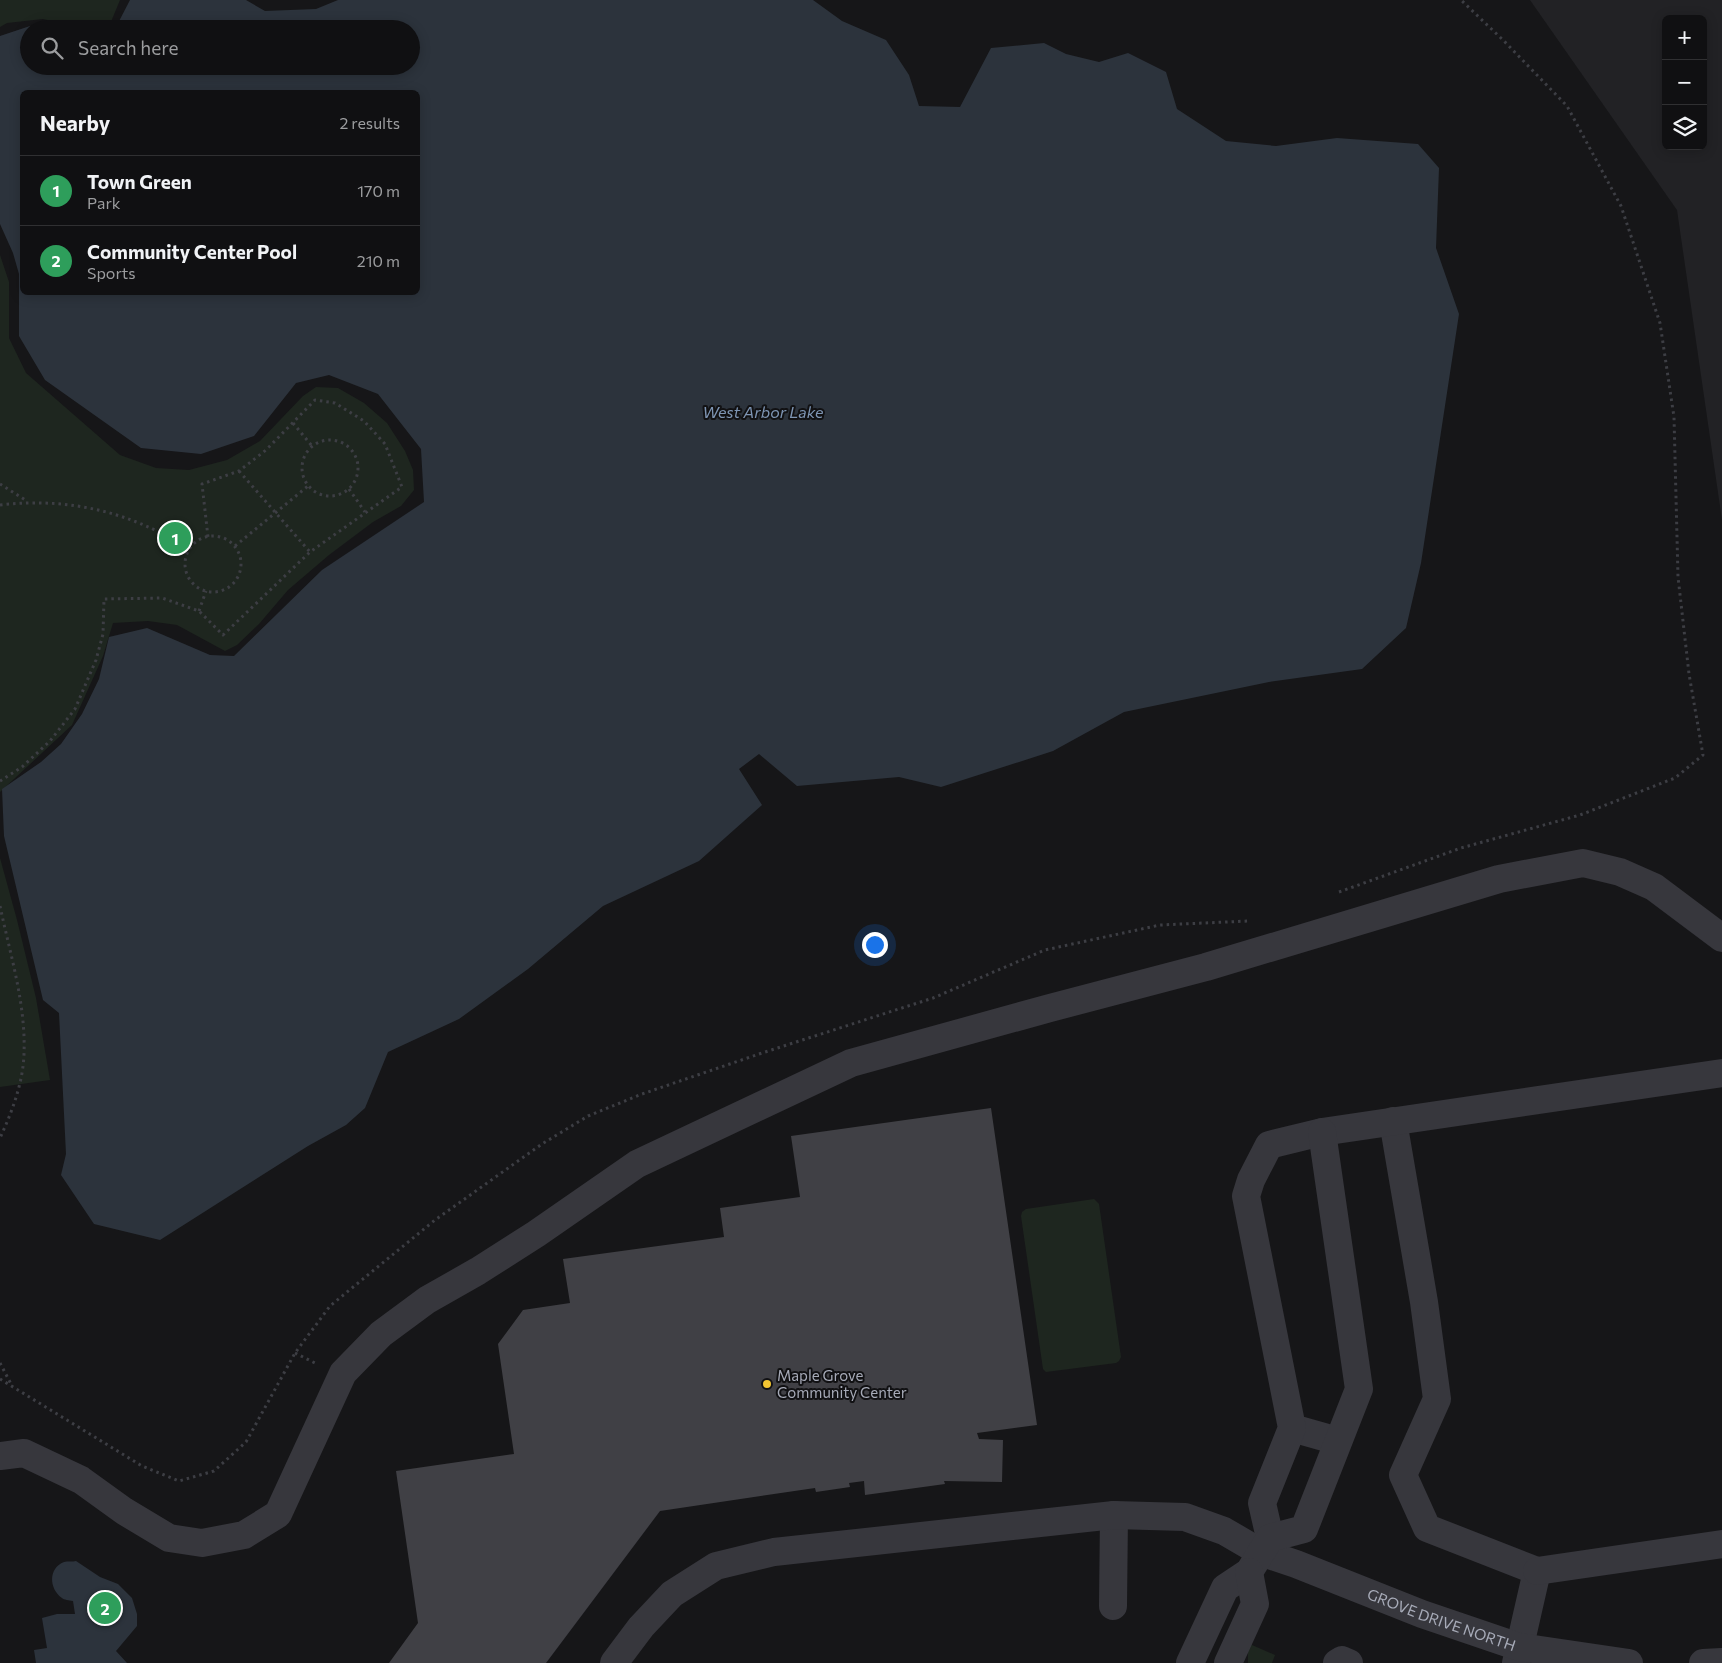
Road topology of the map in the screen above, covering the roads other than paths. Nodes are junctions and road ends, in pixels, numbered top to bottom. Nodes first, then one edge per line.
1 (1722, 938) edge
2 (1722, 1073) edge
3 (1393, 1121) junction
4 (1322, 1132) junction
5 (1292, 1428) junction
6 (1338, 1441) junction
7 (0, 1456) edge
8 (1114, 1514) junction
9 (1722, 1544) edge
10 (1260, 1554) junction
11 (1537, 1571) junction
12 (1112, 1606) dead end
13 (1517, 1655) edge
14 (1722, 1662) edge
15 (614, 1663) edge
16 (1190, 1663) edge
17 (1228, 1663) edge
18 (1337, 1663) edge
19 (1349, 1663) edge
20 (1629, 1663) edge
21 (1703, 1663) edge

1 - 7 street
2 - 3 street
3 - 4 street
3 - 11 street
4 - 5 street
4 - 6 street
5 - 6 street
5 - 10 street
6 - 10 street
8 - 10 street, GROVE DRIVE NORTH
8 - 12 street
8 - 15 street, GROVE DRIVE NORTH
9 - 11 street
10 - 13 street, GROVE DRIVE NORTH
10 - 16 street
10 - 17 street
11 - 13 street
13 - 20 street, GROVE DRIVE NORTH
14 - 21 street
18 - 19 street

